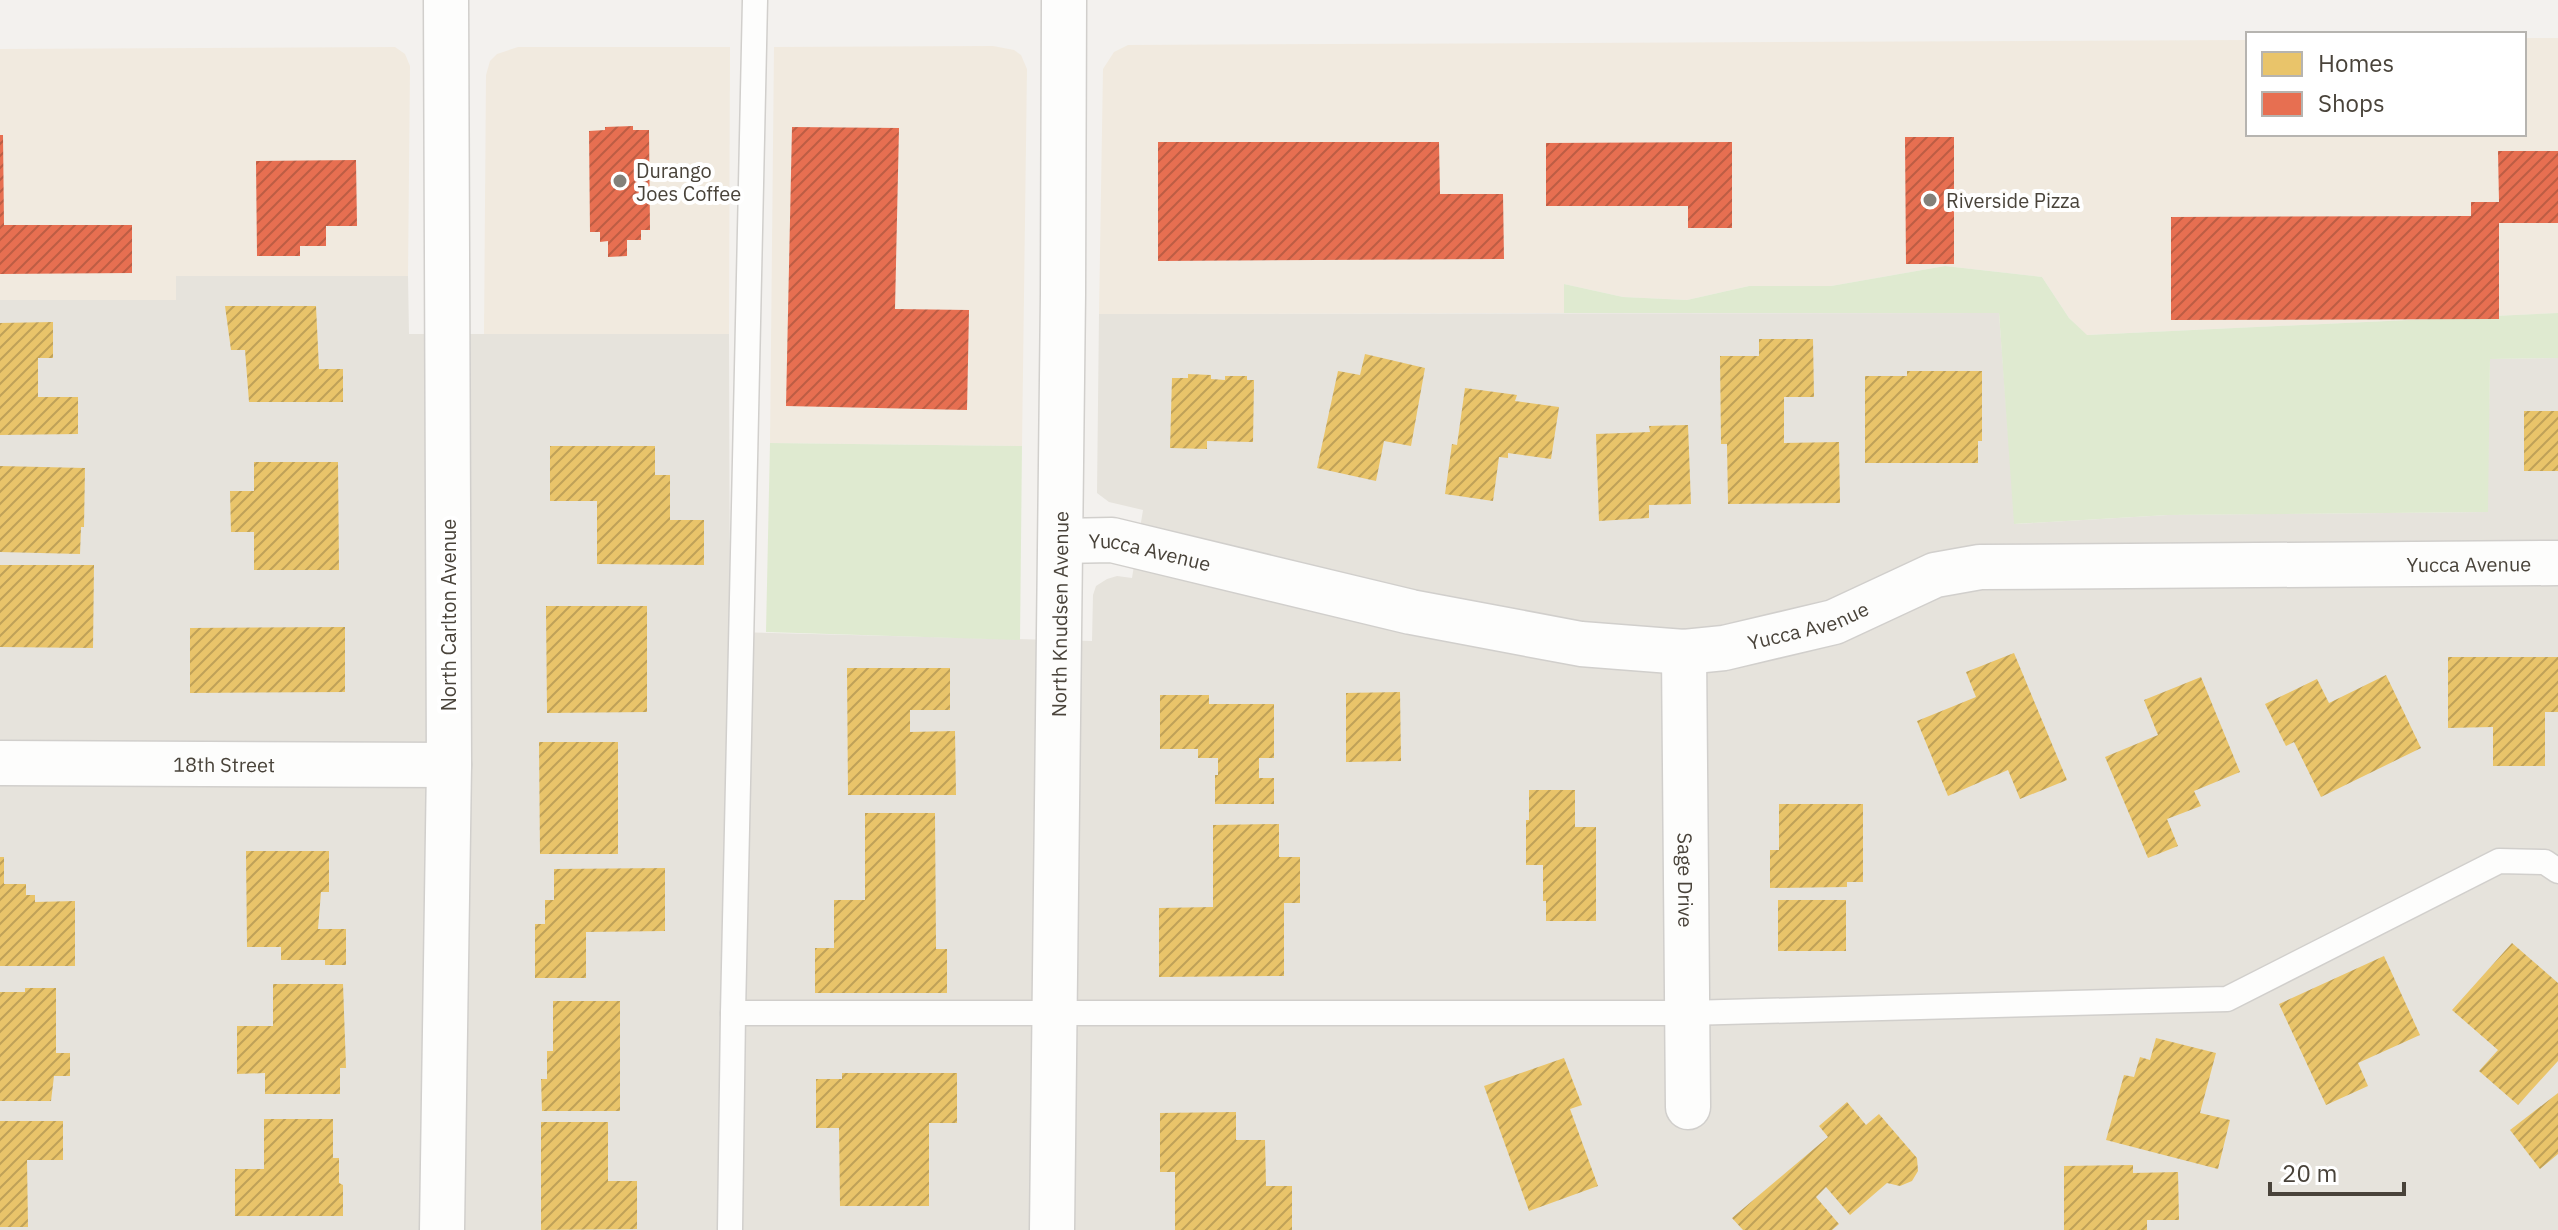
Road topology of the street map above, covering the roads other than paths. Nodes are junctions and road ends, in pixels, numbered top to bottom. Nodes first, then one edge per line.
1 (446, 0) edge
2 (755, 0) edge
3 (1064, 0) edge
4 (1061, 541) junction
5 (2558, 563) edge
6 (1684, 652) junction
7 (0, 763) edge
8 (449, 765) junction
9 (2558, 871) edge
10 (733, 1013) junction
11 (1687, 1013) junction
12 (1056, 1014) junction
13 (1688, 1107) dead end
14 (442, 1230) edge
15 (730, 1230) edge
16 (1052, 1230) edge

1 - 8 street, North Carlton Avenue
2 - 10 lane
3 - 4 street, North Knudsen Avenue
4 - 6 street, Yucca Avenue
4 - 12 street, North Knudsen Avenue
5 - 6 street, Yucca Avenue
6 - 11 street, Sage Drive
7 - 8 street, 18th Street
8 - 14 street, North Carlton Avenue
9 - 11 lane
10 - 12 lane
10 - 15 lane
11 - 12 lane
11 - 13 street, Sage Drive
12 - 16 street, North Knudsen Avenue

